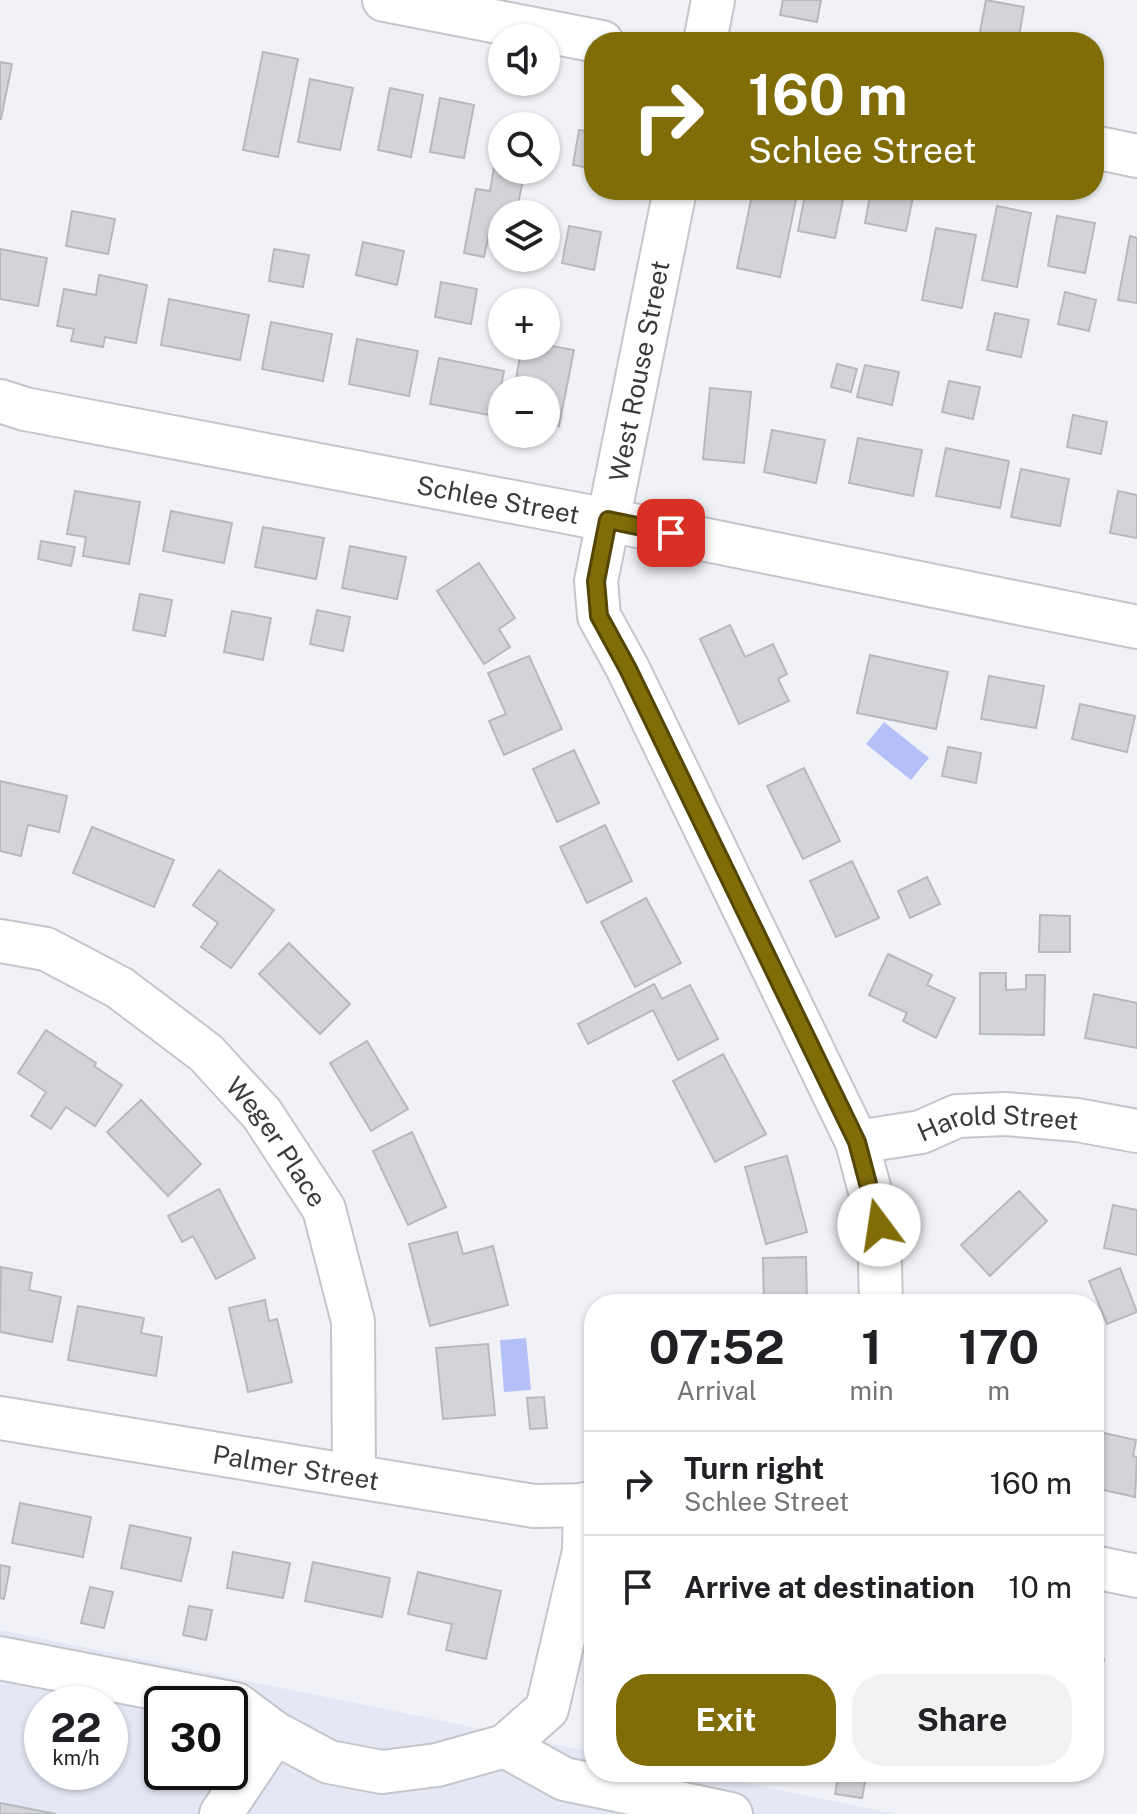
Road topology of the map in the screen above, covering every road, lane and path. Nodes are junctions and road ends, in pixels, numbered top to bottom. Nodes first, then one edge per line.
1 (384, 0) edge
2 (713, 0) edge
3 (707, 32) edge
4 (584, 39) edge
5 (1104, 149) edge
6 (1137, 156) edge
7 (673, 200) edge
8 (0, 401) edge
9 (608, 520) junction
10 (1137, 627) edge
11 (0, 941) edge
12 (1137, 1131) edge
13 (857, 1142) junction
14 (881, 1294) edge
15 (0, 1418) edge
16 (354, 1475) junction
17 (584, 1505) edge
18 (584, 1551) edge
19 (1104, 1569) edge
20 (1137, 1576) edge
21 (0, 1658) edge
22 (275, 1733) junction
23 (505, 1746) junction
24 (221, 1814) edge
25 (731, 1814) edge

1 - 4 street
2 - 3 street
5 - 6 street
7 - 9 street, West Rouse Street
8 - 9 street, Schlee Street
9 - 10 street, Schlee Street
9 - 13 street, West Rouse Street
11 - 16 street, Weger Place
12 - 13 street, Harold Street
13 - 14 street, West Rouse Street
15 - 16 street, Palmer Street
16 - 17 street, Palmer Street
18 - 23 street
19 - 20 street
21 - 22 street
22 - 23 street
22 - 24 street
23 - 25 street

